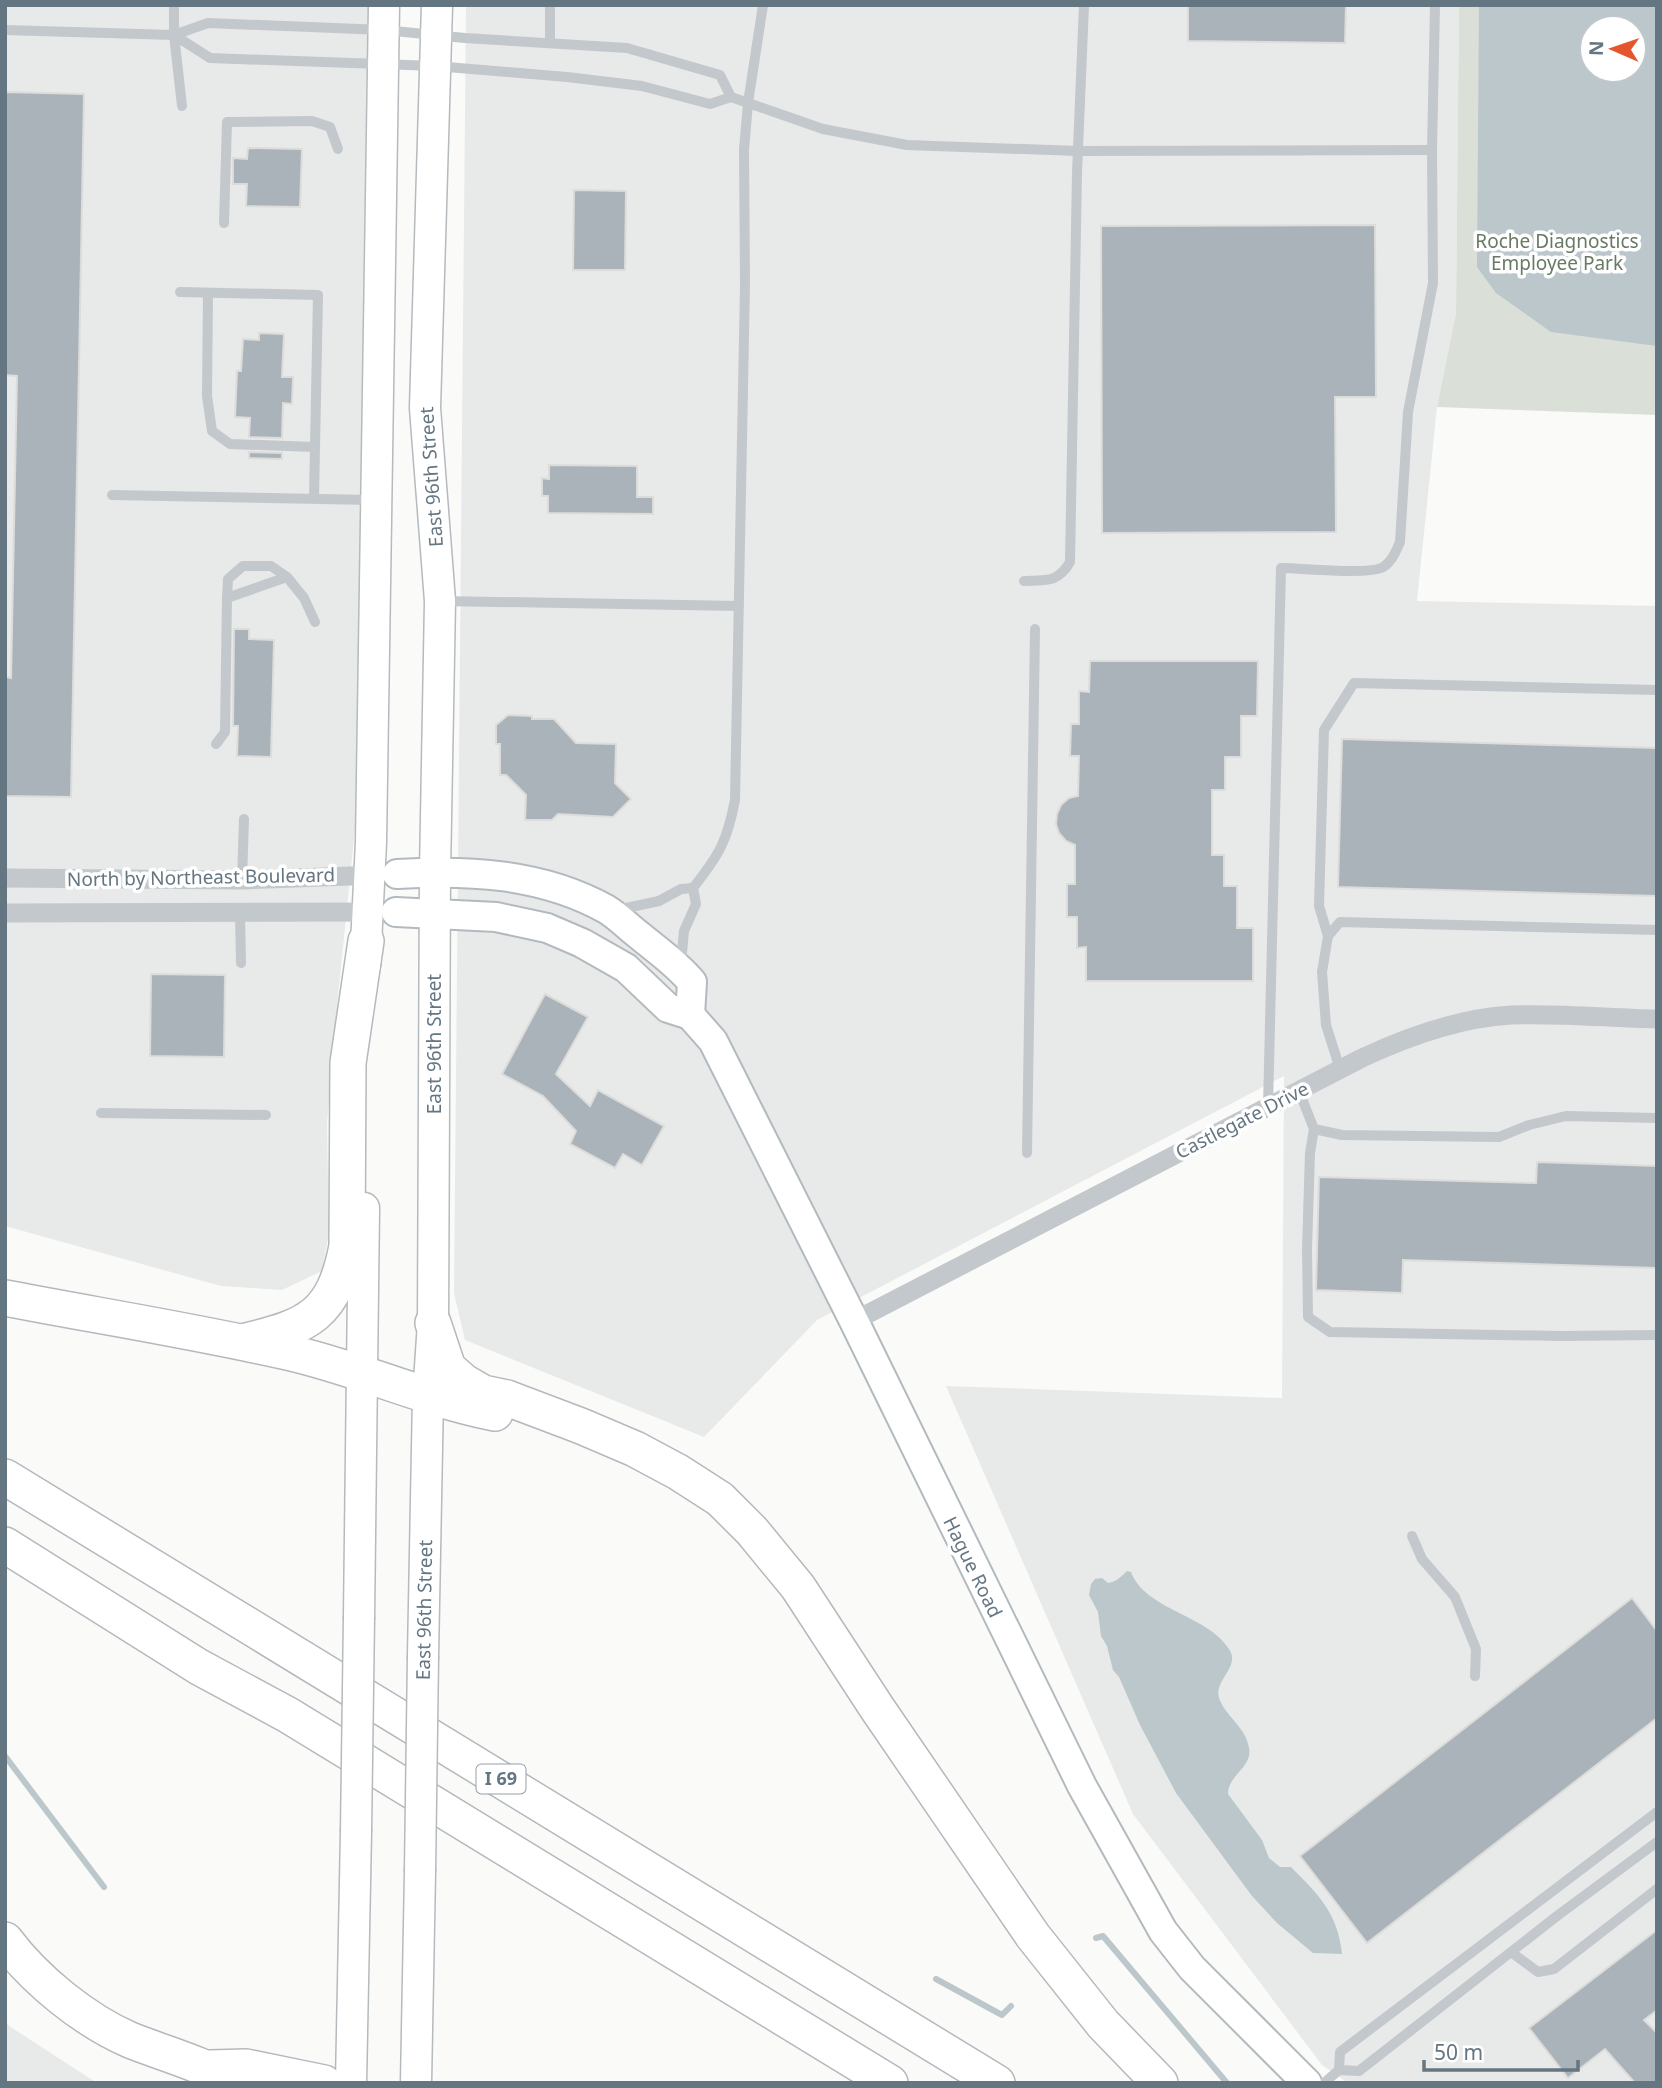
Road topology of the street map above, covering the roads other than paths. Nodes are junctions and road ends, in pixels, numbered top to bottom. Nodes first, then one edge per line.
1 (174, 5) edge
2 (437, 5) edge
3 (551, 5) edge
4 (763, 5) edge
5 (1084, 5) edge
6 (1435, 5) edge
7 (384, 18) edge
8 (5, 30) edge
9 (174, 35) junction
10 (436, 36) junction
11 (550, 43) junction
12 (383, 64) junction
13 (435, 66) junction
14 (731, 97) junction
15 (748, 103) junction
16 (182, 106) dead end
17 (338, 149) dead end
18 (1432, 150) junction
19 (1079, 151) junction
20 (224, 223) dead end
21 (180, 292) dead end
22 (208, 293) junction
23 (316, 447) junction
24 (112, 495) dead end
25 (314, 498) junction
26 (376, 500) junction
27 (286, 577) junction
28 (1024, 580) dead end
29 (227, 598) junction
30 (440, 601) junction
31 (739, 606) junction
32 (315, 622) dead end
33 (1035, 629) dead end
34 (1657, 690) edge
35 (216, 744) dead end
36 (244, 819) dead end
37 (435, 872) junction
38 (383, 874) junction
39 (5, 878) edge
40 (242, 880) junction
41 (693, 888) junction
42 (609, 912) junction
43 (5, 913) edge
44 (435, 913) junction
45 (240, 914) junction
46 (376, 922) junction
47 (1657, 930) edge
48 (1328, 936) junction
49 (241, 964) dead end
50 (681, 969) junction
51 (690, 1015) junction
52 (1657, 1019) edge
53 (1340, 1069) junction
54 (1299, 1091) junction
55 (1268, 1107) junction
56 (101, 1113) dead end
57 (266, 1115) dead end
58 (1657, 1118) edge
59 (1314, 1129) junction
60 (1027, 1153) dead end
61 (5, 1298) edge
62 (854, 1321) junction
63 (433, 1323) junction
64 (1657, 1335) edge
65 (239, 1343) junction
66 (364, 1374) junction
67 (428, 1396) junction
68 (541, 1413) junction
69 (5, 1477) edge
70 (1412, 1536) dead end
71 (5, 1545) edge
72 (1475, 1676) dead end
73 (1657, 1812) edge
74 (1657, 1842) edge
75 (1657, 1889) edge
76 (5, 1940) edge
77 (1511, 1952) junction
78 (1339, 2070) junction
79 (222, 2076) edge
80 (324, 2083) edge
81 (351, 2083) edge
82 (416, 2083) edge
83 (890, 2083) edge
84 (997, 2083) edge
85 (1160, 2083) edge
86 (1307, 2083) edge
87 (1324, 2083) edge

1 - 9 lane
2 - 10 main road, East 96th Street
3 - 11 lane
4 - 15 lane
5 - 19 lane
6 - 18 lane
7 - 9 lane
7 - 10 lane
7 - 12 main road
8 - 9 lane
9 - 12 lane
9 - 16 lane
10 - 11 lane
10 - 13 main road, East 96th Street
11 - 14 lane
12 - 13 lane
12 - 26 main road
13 - 14 lane
13 - 30 main road, East 96th Street
14 - 15 lane
15 - 19 lane
15 - 31 lane
17 - 20 lane
18 - 19 lane
18 - 55 lane
19 - 28 lane
21 - 22 lane
22 - 23 lane
22 - 23 lane
23 - 25 lane
24 - 25 lane
25 - 26 lane
26 - 38 main road
27 - 29 lane
27 - 29 lane
27 - 32 lane
29 - 35 lane
30 - 31 lane
30 - 37 main road, East 96th Street
31 - 41 lane
33 - 60 lane
34 - 48 lane
36 - 40 lane
37 - 38 street
37 - 42 street
37 - 44 main road, East 96th Street
38 - 40 street, North by Northeast Boulevard
38 - 46 main road
39 - 40 street, North by Northeast Boulevard
41 - 42 lane
41 - 50 lane
42 - 50 street
43 - 45 street, North by Northeast Boulevard
44 - 46 street, Hague Road
44 - 51 street, Hague Road
44 - 63 main road, East 96th Street
45 - 46 street, North by Northeast Boulevard
45 - 49 lane
46 - 65 highway
46 - 66 main road
47 - 48 lane
48 - 53 lane
50 - 51 street
51 - 62 street, Hague Road
52 - 53 street, Castlegate Drive
53 - 54 street, Castlegate Drive
54 - 55 street, Castlegate Drive
54 - 59 lane
55 - 62 street, Castlegate Drive
56 - 57 lane
58 - 59 lane
59 - 64 lane
61 - 65 highway
62 - 86 street, Hague Road
63 - 67 main road, East 96th Street
63 - 68 highway
65 - 66 highway
66 - 67 highway
66 - 81 main road, bridge
67 - 68 highway
67 - 82 main road, East 96th Street, bridge
68 - 85 highway
69 - 84 highway, I 69
70 - 72 lane
71 - 83 highway
73 - 78 lane
74 - 77 lane
75 - 77 lane
76 - 79 highway
77 - 78 lane
78 - 87 lane
79 - 80 highway

